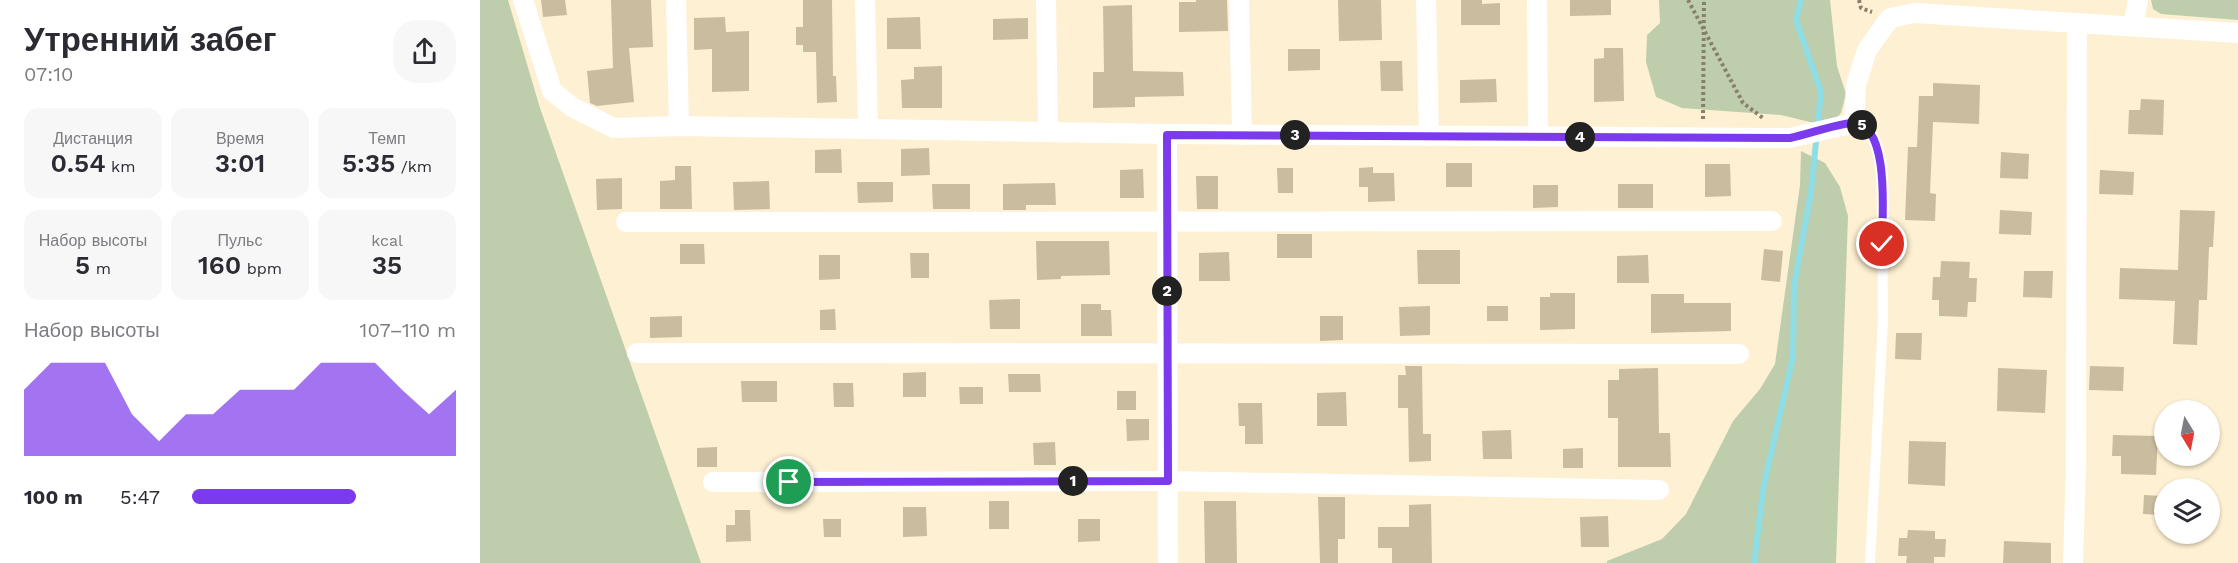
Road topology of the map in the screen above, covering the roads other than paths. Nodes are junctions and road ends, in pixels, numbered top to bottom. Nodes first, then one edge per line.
1 (524, 0) edge
2 (676, 0) edge
3 (866, 0) edge
4 (1046, 0) edge
5 (1239, 0) edge
6 (1426, 0) edge
7 (1537, 0) edge
8 (2138, 0) edge
9 (2077, 22) junction
10 (2133, 26) junction
11 (2238, 33) edge
12 (1854, 123) junction
13 (679, 126) junction
14 (868, 129) junction
15 (1048, 131) junction
16 (1167, 135) junction
17 (1242, 135) junction
18 (1430, 136) junction
19 (1539, 136) junction
20 (1772, 221) dead end
21 (626, 222) dead end
22 (1167, 222) junction
23 (637, 353) dead end
24 (1167, 353) junction
25 (1739, 354) dead end
26 (1168, 481) junction
27 (713, 482) dead end
28 (1659, 490) dead end
29 (1168, 563) edge
30 (1870, 563) edge
31 (2073, 563) edge

1 - 13 street
2 - 13 street
3 - 14 street
4 - 15 street
5 - 17 street
6 - 18 street
7 - 19 street
8 - 10 street
9 - 10 street
9 - 12 street
9 - 31 street
10 - 11 street
12 - 19 street
12 - 30 lane
13 - 14 street
14 - 15 street
15 - 16 street
16 - 17 street
16 - 22 street
17 - 18 street
18 - 19 street
20 - 22 street
21 - 22 street
22 - 24 street
23 - 24 street
24 - 25 street
24 - 26 street
26 - 27 street
26 - 28 street
26 - 29 street

